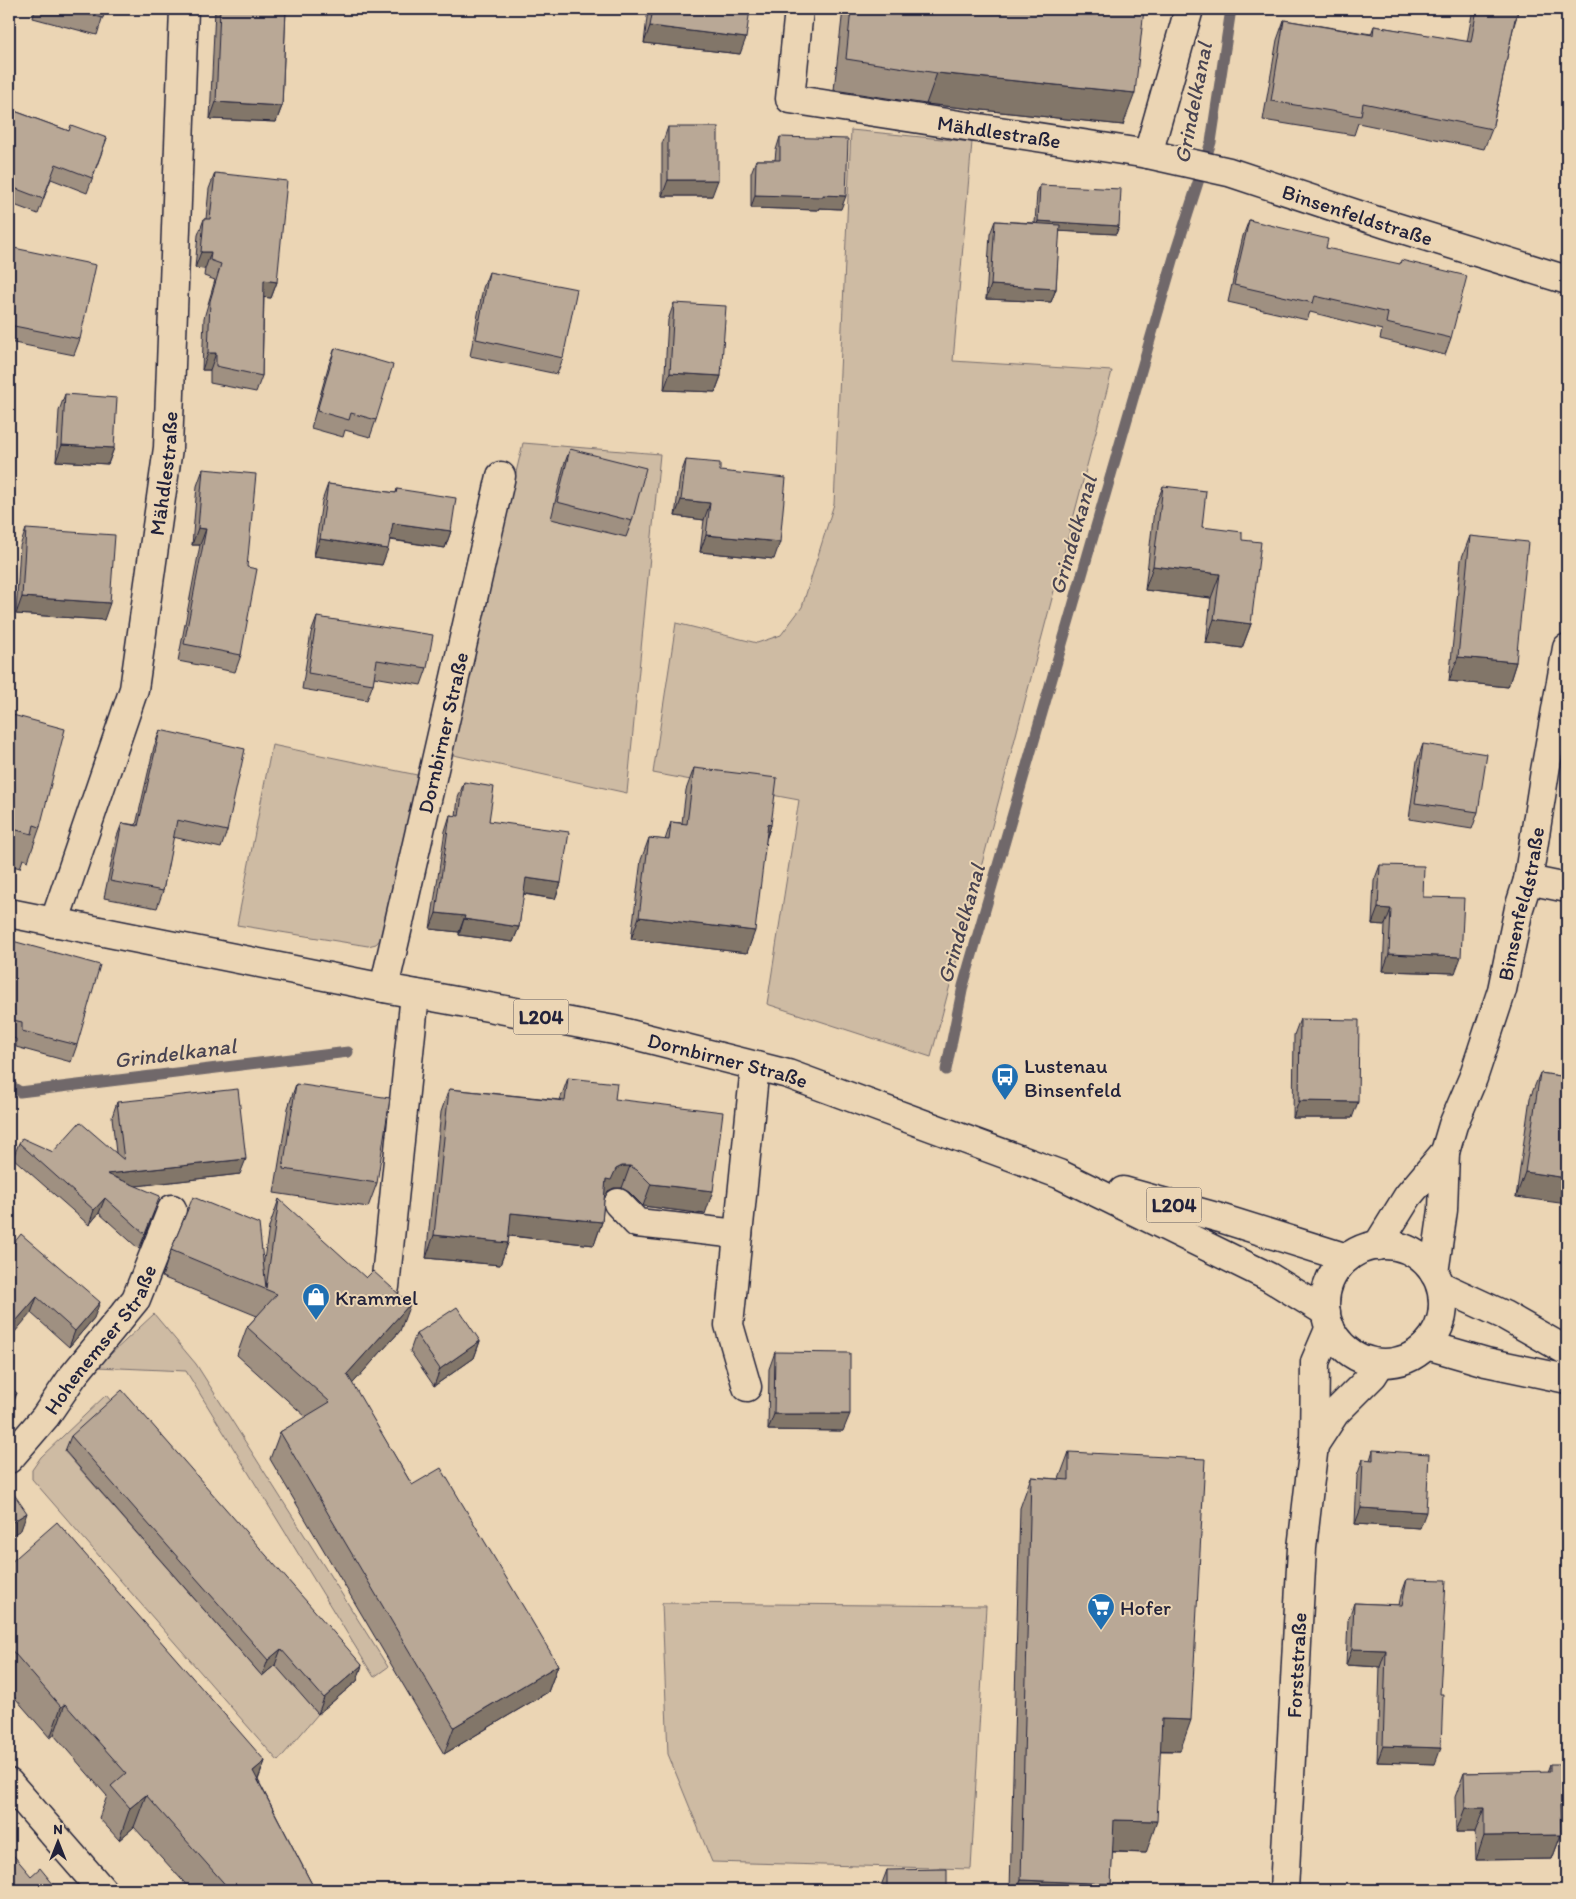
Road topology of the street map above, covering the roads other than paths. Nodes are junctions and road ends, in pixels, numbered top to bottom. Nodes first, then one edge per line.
1 (184, 9) edge
2 (799, 9) edge
3 (1189, 9) edge
4 (1157, 156) junction
5 (1567, 280) edge
6 (501, 476) dead end
7 (1567, 648) edge
8 (1528, 880) junction
9 (1567, 888) edge
10 (9, 913) edge
11 (54, 923) junction
12 (384, 988) junction
13 (415, 994) junction
14 (755, 1066) junction
15 (1445, 1152) junction
16 (1059, 1174) junction
17 (618, 1203) dead end
18 (172, 1209) dead end
19 (738, 1234) junction
20 (1377, 1246) junction
21 (1347, 1258) junction
22 (1437, 1279) junction
23 (385, 1287) edge
24 (1328, 1319) junction
25 (1426, 1346) junction
26 (1567, 1351) edge
27 (1380, 1364) junction
28 (1567, 1379) edge
29 (747, 1387) dead end
30 (1314, 1445) junction
31 (9, 1458) edge
32 (9, 1783) edge
33 (1281, 1889) edge
34 (102, 1890) edge

1 - 11 street, Mähdlestraße
2 - 4 street, Mähdlestraße
3 - 4 street
4 - 5 street, Binsenfeldstraße
6 - 12 street, Dornbirner Straße
7 - 8 street, Binsenfeldstraße
8 - 9 street
8 - 15 street, Binsenfeldstraße
10 - 11 street, Dornbirner Straße / L204
11 - 12 street, Dornbirner Straße / L204
12 - 13 street, Dornbirner Straße / L204
13 - 14 street, Dornbirner Straße / L204
13 - 23 street
14 - 16 street, Dornbirner Straße / L204
14 - 19 street
15 - 20 street, Binsenfeldstraße
15 - 22 street, Binsenfeldstraße
16 - 21 street, Dornbirner Straße / L204
16 - 24 street, Dornbirner Straße / L204
17 - 19 street
18 - 31 street, Hohenemser Straße
19 - 29 street
20 - 21 street
20 - 22 street
21 - 24 street
22 - 25 street, Dornbirner Straße / L204
22 - 26 street
24 - 27 street, Dornbirner Straße / L204
24 - 30 street, Forststraße
25 - 27 street, Dornbirner Straße / L204
25 - 28 street
27 - 30 street, Forststraße
30 - 33 street, Forststraße
32 - 34 street

